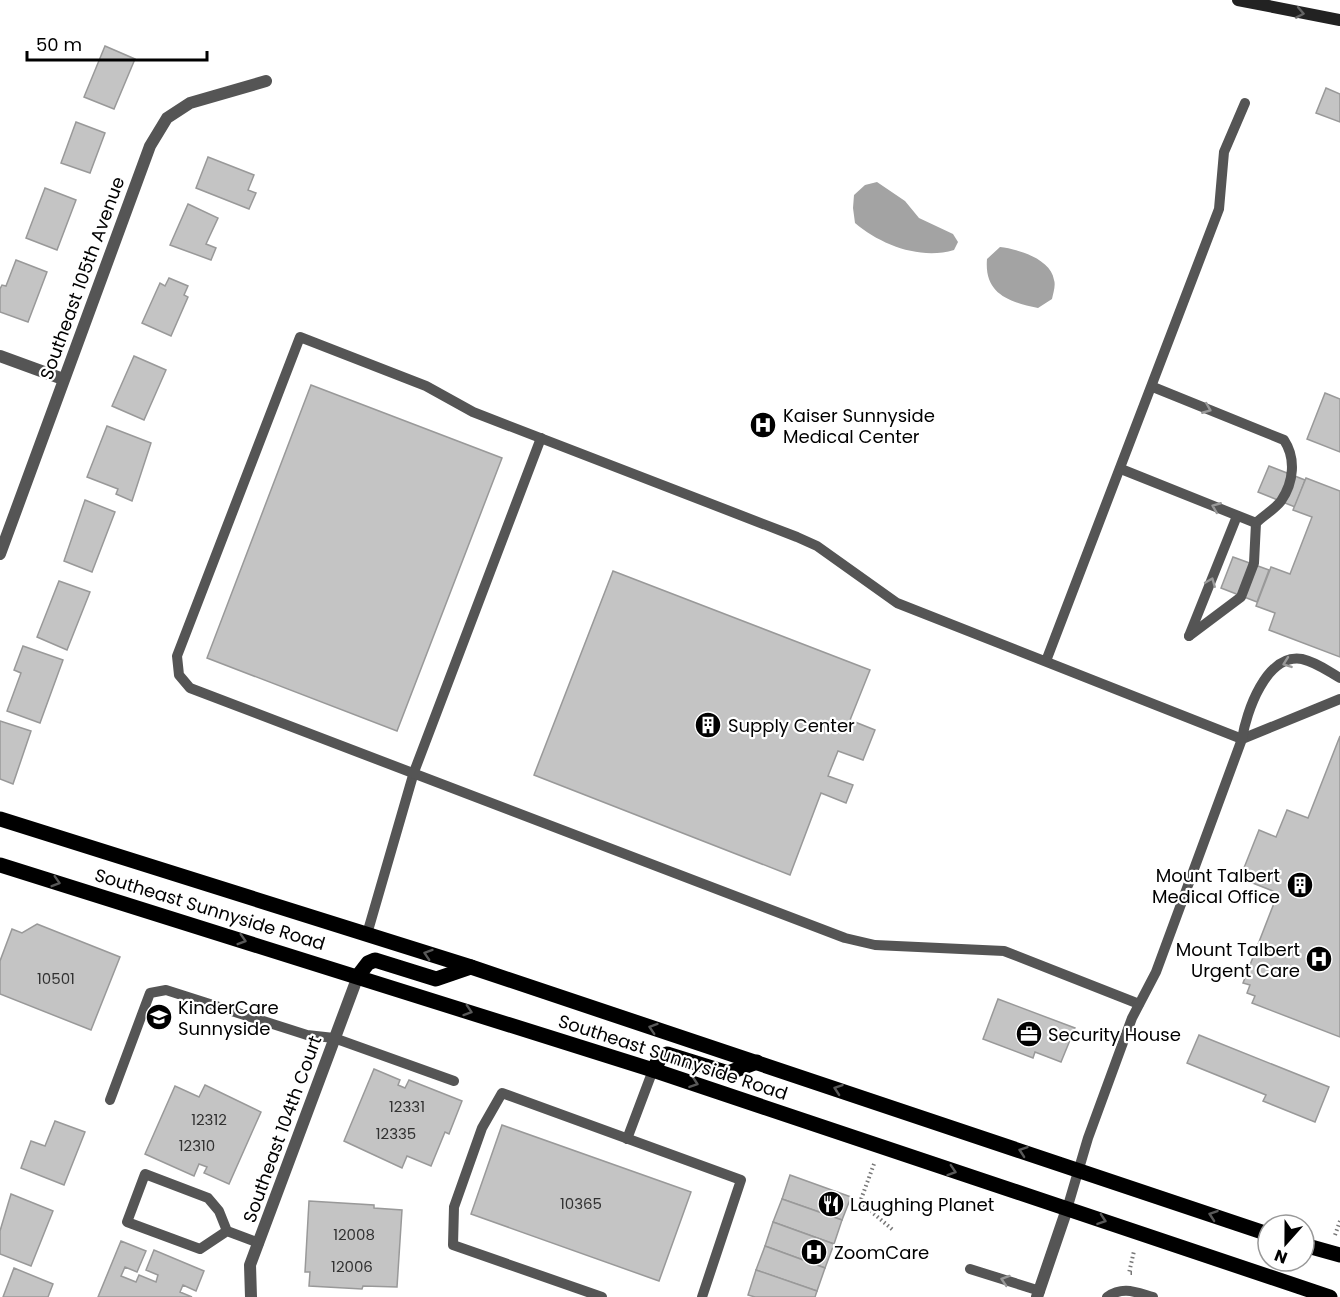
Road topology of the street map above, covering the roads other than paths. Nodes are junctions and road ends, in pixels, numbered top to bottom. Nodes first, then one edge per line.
1 (1238, 0) edge
2 (1340, 20) edge
3 (266, 81) dead end
4 (1245, 103) dead end
5 (0, 356) edge
6 (63, 379) junction
7 (1153, 387) junction
8 (541, 438) junction
9 (1121, 470) junction
10 (1237, 516) junction
11 (1256, 523) junction
12 (0, 554) edge
13 (1046, 662) junction
14 (1340, 678) edge
15 (1340, 699) edge
16 (1242, 739) junction
17 (414, 772) junction
18 (0, 819) edge
19 (0, 865) edge
20 (367, 934) junction
21 (471, 968) junction
22 (358, 976) junction
23 (1139, 1004) junction
24 (334, 1038) junction
25 (757, 1062) junction
26 (653, 1070) junction
27 (454, 1082) dead end
28 (110, 1100) dead end
29 (627, 1138) junction
30 (1078, 1170) junction
31 (1067, 1209) junction
32 (1256, 1230) edge
33 (226, 1231) junction
34 (259, 1243) junction
35 (1316, 1248) edge
36 (1340, 1255) edge
37 (970, 1269) dead end
38 (1039, 1294) edge
39 (251, 1297) edge
40 (602, 1297) edge
41 (702, 1297) edge
42 (1107, 1297) edge
43 (1153, 1297) edge
44 (1330, 1297) edge

1 -> 2 main road
3 - 6 street, Southeast 105th Avenue
4 - 7 lane
5 - 6 street
6 - 12 street, Southeast 105th Avenue
7 - 9 lane
7 -> 11 lane
8 - 13 lane
8 - 17 lane
8 - 17 lane
10 -> 9 lane
9 - 13 lane
10 - 11 lane
11 -> 10 lane
13 - 16 lane
14 -> 16 lane
15 - 16 lane
16 - 23 lane
17 - 20 lane
17 - 23 lane
18 - 20 main road, Southeast Sunnyside Road
19 -> 22 main road, Southeast Sunnyside Road
21 -> 20 main road, Southeast Sunnyside Road
21 - 22 main road
25 -> 21 main road, Southeast Sunnyside Road
22 - 24 street, Southeast 104th Court
22 -> 26 main road, Southeast Sunnyside Road
23 - 30 lane
24 - 27 lane
24 - 28 lane
24 - 34 street, Southeast 104th Court
25 - 26 main road
30 -> 25 main road, Southeast Sunnyside Road
26 - 29 lane
26 -> 31 main road, Southeast Sunnyside Road
29 - 40 lane
29 - 41 lane
30 - 31 lane
32 -> 30 main road, Southeast Sunnyside Road
31 - 38 street
31 -> 44 main road, Southeast Sunnyside Road
33 - 33 lane
33 - 34 lane
34 - 39 street, Southeast 104th Court
35 - 36 main road
38 -> 37 lane
42 - 43 lane

